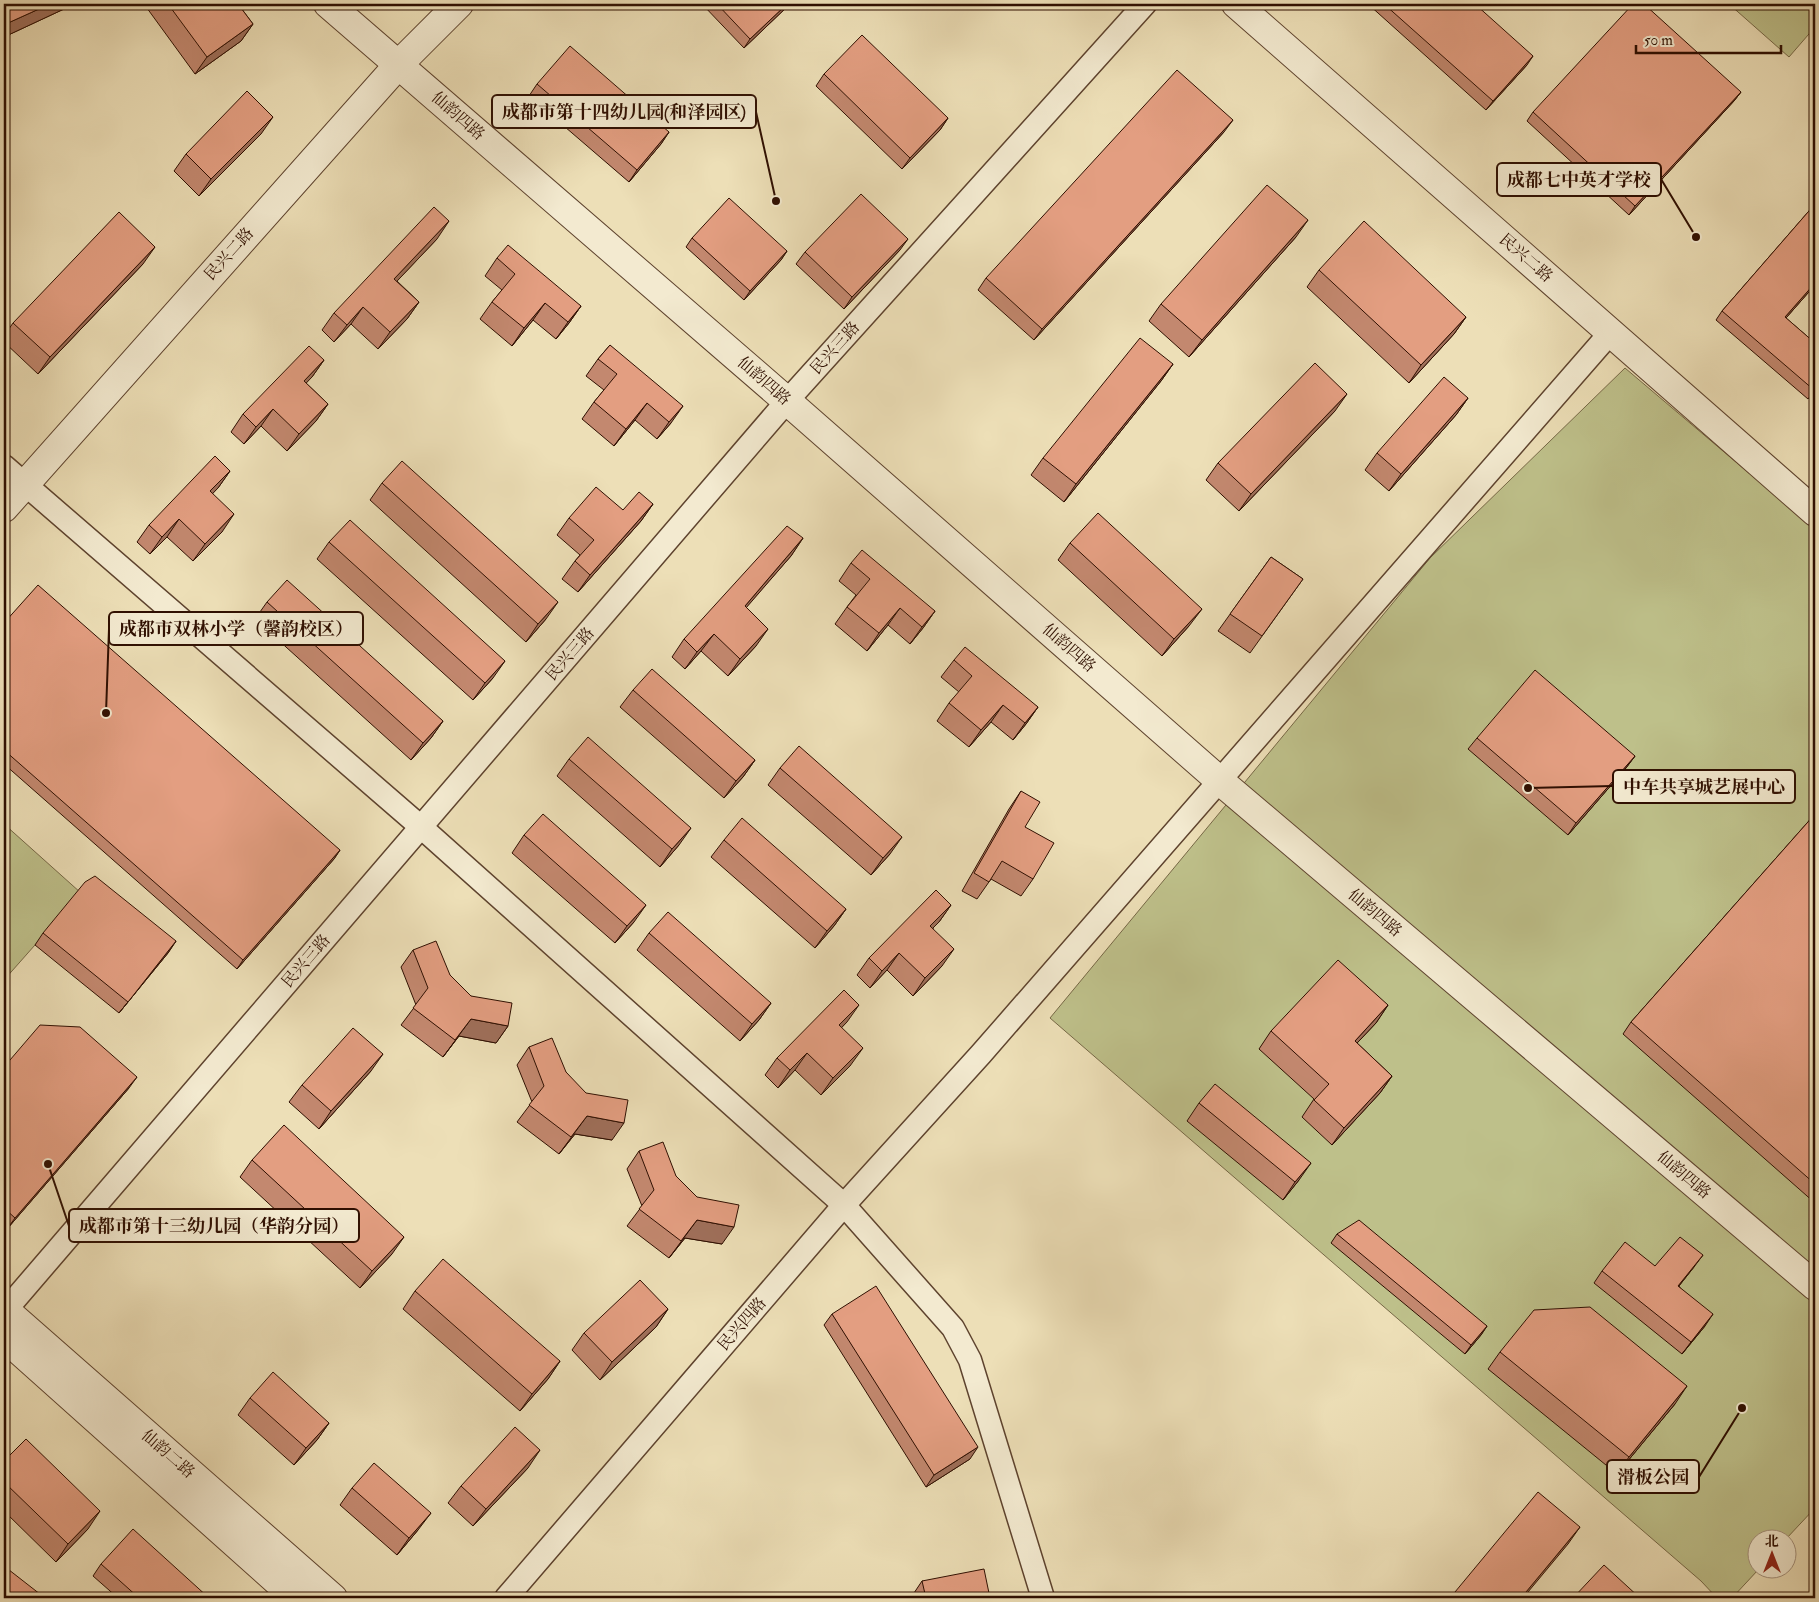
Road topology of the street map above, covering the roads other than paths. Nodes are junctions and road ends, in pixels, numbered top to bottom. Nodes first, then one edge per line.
1 (328, 4) edge
2 (459, 4) edge
3 (1146, 4) edge
4 (1236, 4) edge
5 (399, 64) junction
6 (1611, 332) junction
7 (787, 402) junction
8 (4, 466) edge
9 (25, 484) junction
10 (4, 508) edge
11 (1815, 512) edge
12 (1220, 781) junction
13 (421, 826) junction
14 (844, 1205) junction
15 (1815, 1286) edge
16 (4, 1317) edge
17 (296, 1598) edge
18 (333, 1598) edge
19 (506, 1598) edge
20 (1043, 1598) edge

1 - 5 street, 仙韵四路
2 - 5 street, 民兴二路
3 - 7 street, 民兴三路
4 - 6 street, 民兴二路
5 - 7 street, 仙韵四路
5 - 9 street, 民兴二路
6 - 11 street, 民兴二路
6 - 12 street, 民兴四路
7 - 12 street, 仙韵四路
7 - 13 street, 民兴三路
8 - 9 street
9 - 10 street, 民兴二路
9 - 13 street
12 - 14 street, 民兴四路
12 - 15 street, 仙韵四路
13 - 14 street
13 - 16 street, 民兴三路
14 - 19 street, 民兴四路
14 - 20 street
16 - 17 street, 仙韵二路
16 - 18 street, 仙韵二路

